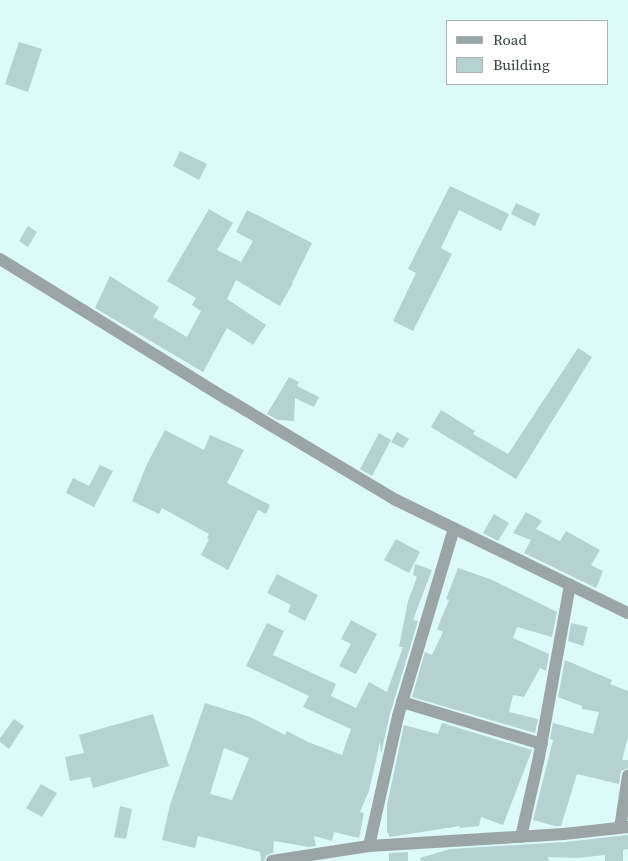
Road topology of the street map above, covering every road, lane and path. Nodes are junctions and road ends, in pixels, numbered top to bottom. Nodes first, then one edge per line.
1 (0, 259) edge
2 (454, 528) junction
3 (570, 585) junction
4 (628, 613) edge
5 (402, 702) junction
6 (542, 744) junction
7 (628, 776) edge
8 (624, 828) edge
9 (521, 837) junction
10 (369, 846) junction
11 (272, 861) edge

1 - 2 street
2 - 3 street
2 - 5 street
3 - 4 street
3 - 6 street
5 - 6 street
5 - 10 street
6 - 9 street
7 - 8 street
8 - 9 street
9 - 10 street
10 - 11 street

